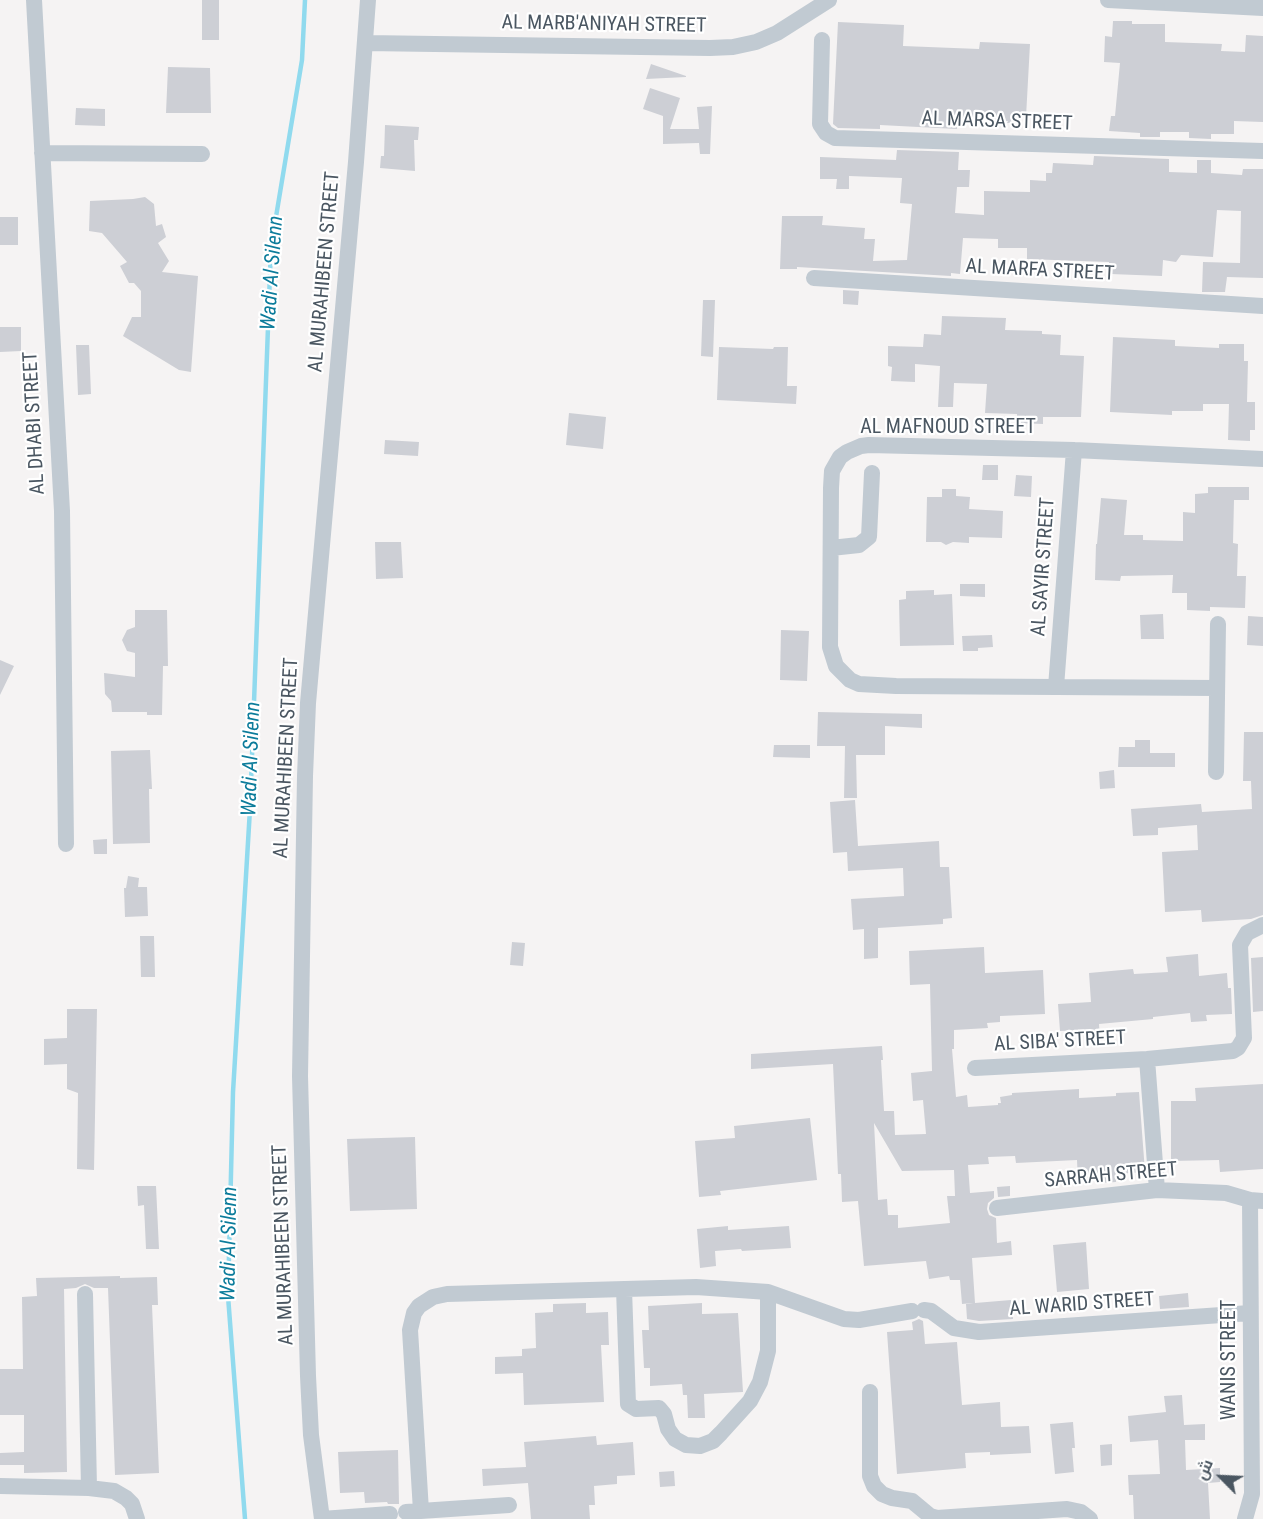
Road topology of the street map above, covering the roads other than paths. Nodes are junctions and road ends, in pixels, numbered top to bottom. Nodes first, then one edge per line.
1 (34, 0) edge
2 (368, 0) edge
3 (829, 0) edge
4 (1108, 0) edge
5 (1263, 8) edge
6 (822, 40) dead end
7 (366, 43) junction
8 (1263, 151) edge
9 (42, 153) junction
10 (202, 154) dead end
11 (814, 278) dead end
12 (1263, 306) edge
13 (1074, 450) junction
14 (1263, 459) edge
15 (872, 473) dead end
16 (831, 548) junction
17 (1218, 624) dead end
18 (1056, 687) junction
19 (1217, 688) junction
20 (1216, 772) dead end
21 (66, 844) dead end
22 (1263, 925) edge
23 (1147, 1059) junction
24 (975, 1068) dead end
25 (1157, 1190) junction
26 (1256, 1201) edge
27 (997, 1208) dead end
28 (624, 1289) junction
29 (768, 1292) junction
30 (85, 1294) dead end
31 (1250, 1313) junction
32 (870, 1392) dead end
33 (0, 1486) edge
34 (89, 1488) junction
35 (509, 1504) dead end
36 (406, 1512) junction
37 (137, 1519) edge
38 (322, 1519) edge
39 (1090, 1519) edge
40 (1245, 1519) edge

1 - 9 street, AL DHABI STREET
2 - 7 street, AL MURAHIBEEN STREET
3 - 7 street, AL MARB'ANIYAH STREET
4 - 5 street
6 - 8 street, AL MARSA STREET
7 - 38 street, AL MURAHIBEEN STREET
9 - 10 street
9 - 21 street, AL DHABI STREET
11 - 12 street, AL MARFA STREET
13 - 14 street, AL MAFNOUD STREET
13 - 16 street, AL MAFNOUD STREET
13 - 18 street, AL SAYIR STREET
15 - 16 street
16 - 18 street, AL MAFNOUD STREET
17 - 19 street
18 - 19 street, AL MAFNOUD STREET
19 - 20 street
22 - 23 street, AL SIBA' STREET
23 - 24 street, AL SIBA' STREET
23 - 25 street, AL SIBA' STREET
25 - 26 street, SARRAH STREET
25 - 27 street, SARRAH STREET
26 - 31 street, WANIS STREET
28 - 29 street
28 - 29 street
28 - 36 street
29 - 31 street, AL WARID STREET
30 - 34 street
31 - 40 street, WANIS STREET
32 - 39 street
33 - 34 street
34 - 37 street
35 - 36 street
36 - 38 street

